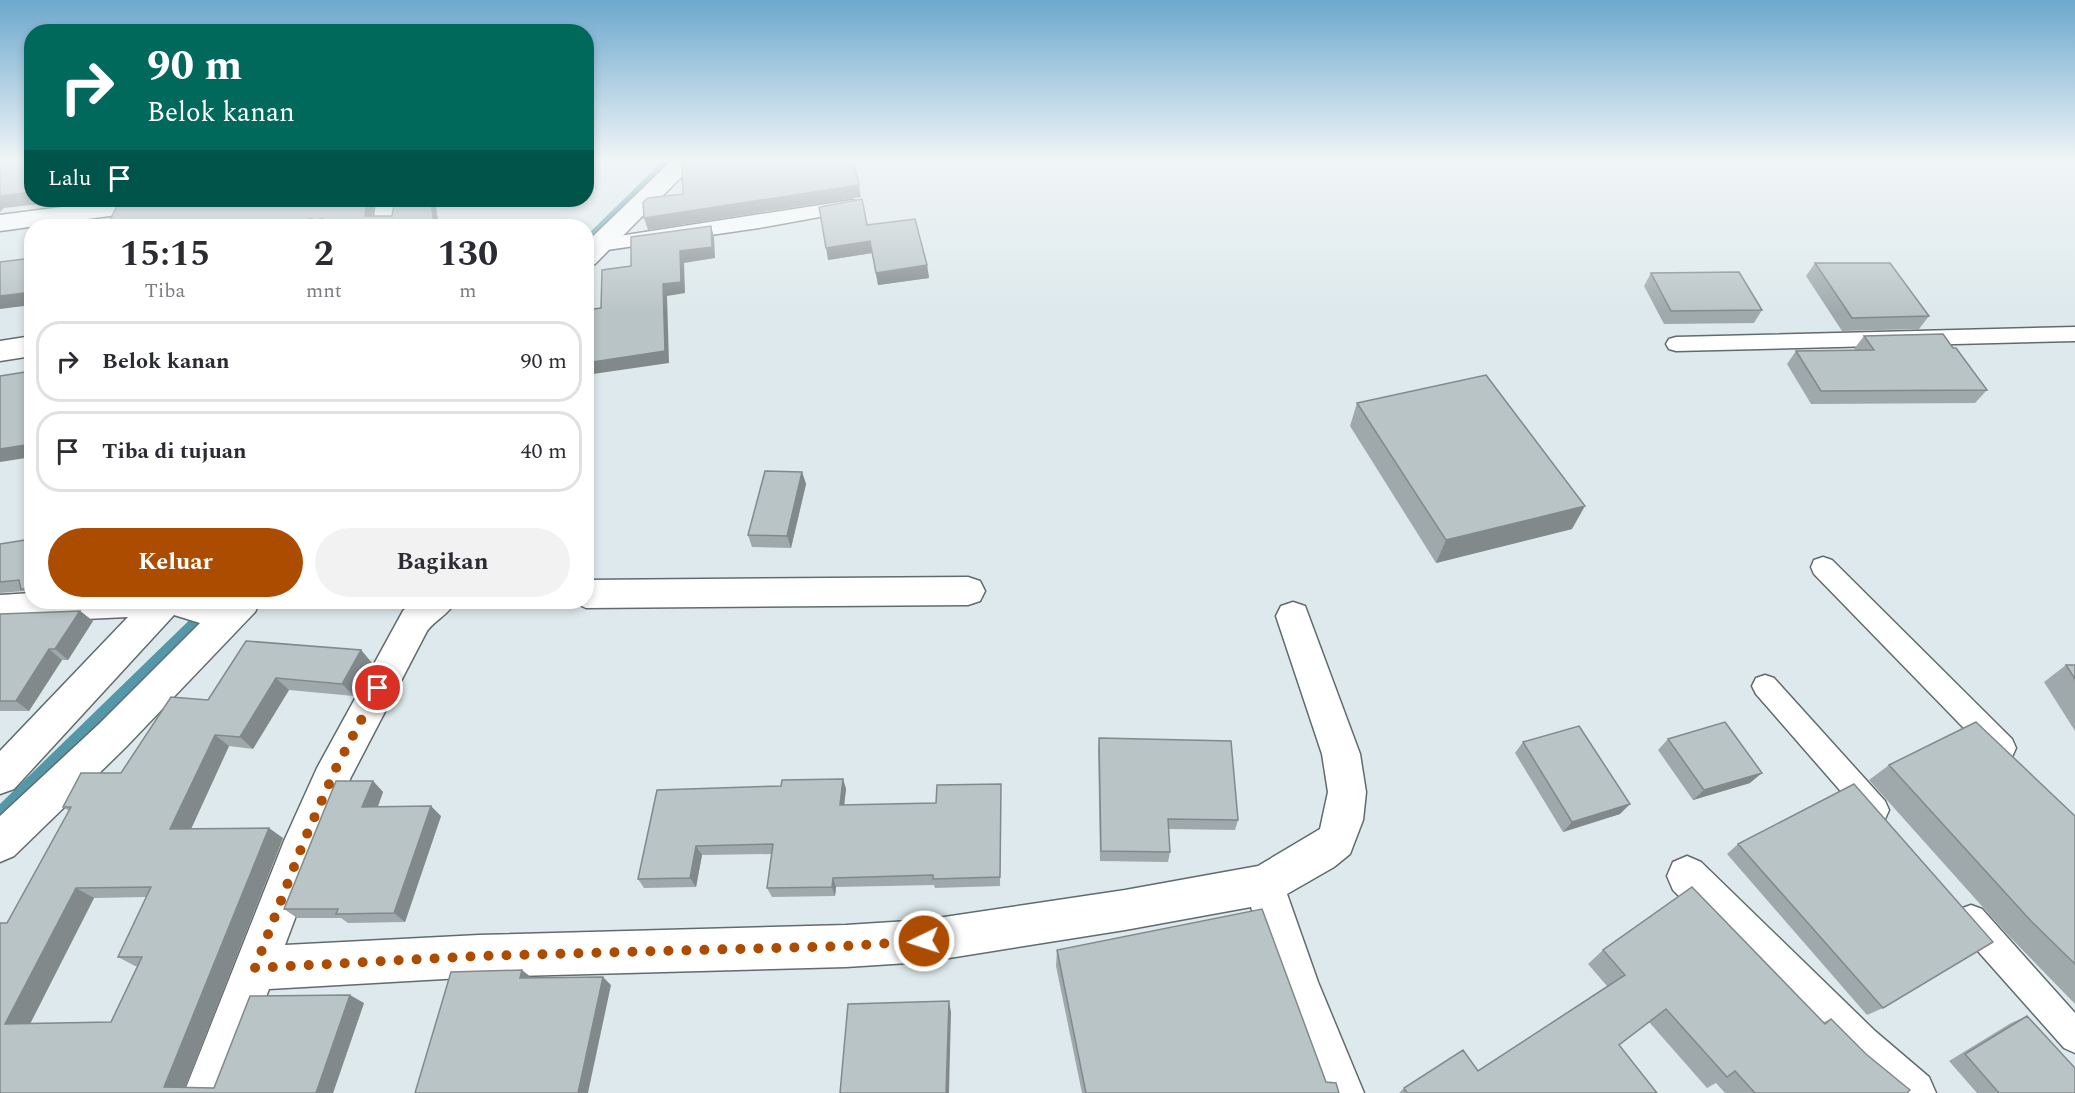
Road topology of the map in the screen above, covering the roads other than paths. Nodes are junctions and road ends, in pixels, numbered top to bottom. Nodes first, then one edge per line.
1 (80, 212) edge
2 (633, 212) edge
3 (816, 212) edge
4 (29, 219) edge
5 (24, 220) edge
6 (7, 222) edge
7 (0, 249) edge
8 (594, 250) edge
9 (594, 251) edge
10 (2075, 334) edge
11 (1677, 344) dead end
12 (24, 347) edge
13 (0, 351) edge
14 (1822, 567) dead end
15 (968, 591) dead end
16 (594, 594) edge
17 (24, 608) edge
18 (0, 609) edge
19 (200, 609) edge
20 (201, 609) edge
21 (427, 609) edge
22 (1293, 616) dead end
23 (1765, 686) dead end
24 (2016, 762) edge
25 (0, 777) edge
26 (1892, 830) edge
27 (0, 843) edge
28 (1687, 876) dead end
29 (1264, 885) junction
30 (1956, 902) edge
31 (255, 968) junction
32 (2075, 1037) edge
33 (207, 1093) edge
34 (1341, 1093) edge
35 (1913, 1093) edge

1 - 4 street
2 - 8 street
3 - 9 lane
5 - 6 street
6 - 7 street
10 - 11 lane
12 - 13 street
14 - 24 lane
15 - 16 street
17 - 18 street
19 - 25 street
20 - 27 street
21 - 31 street
22 - 29 street
23 - 26 lane
28 - 35 street
29 - 31 street
29 - 34 street
30 - 32 lane
31 - 33 street

